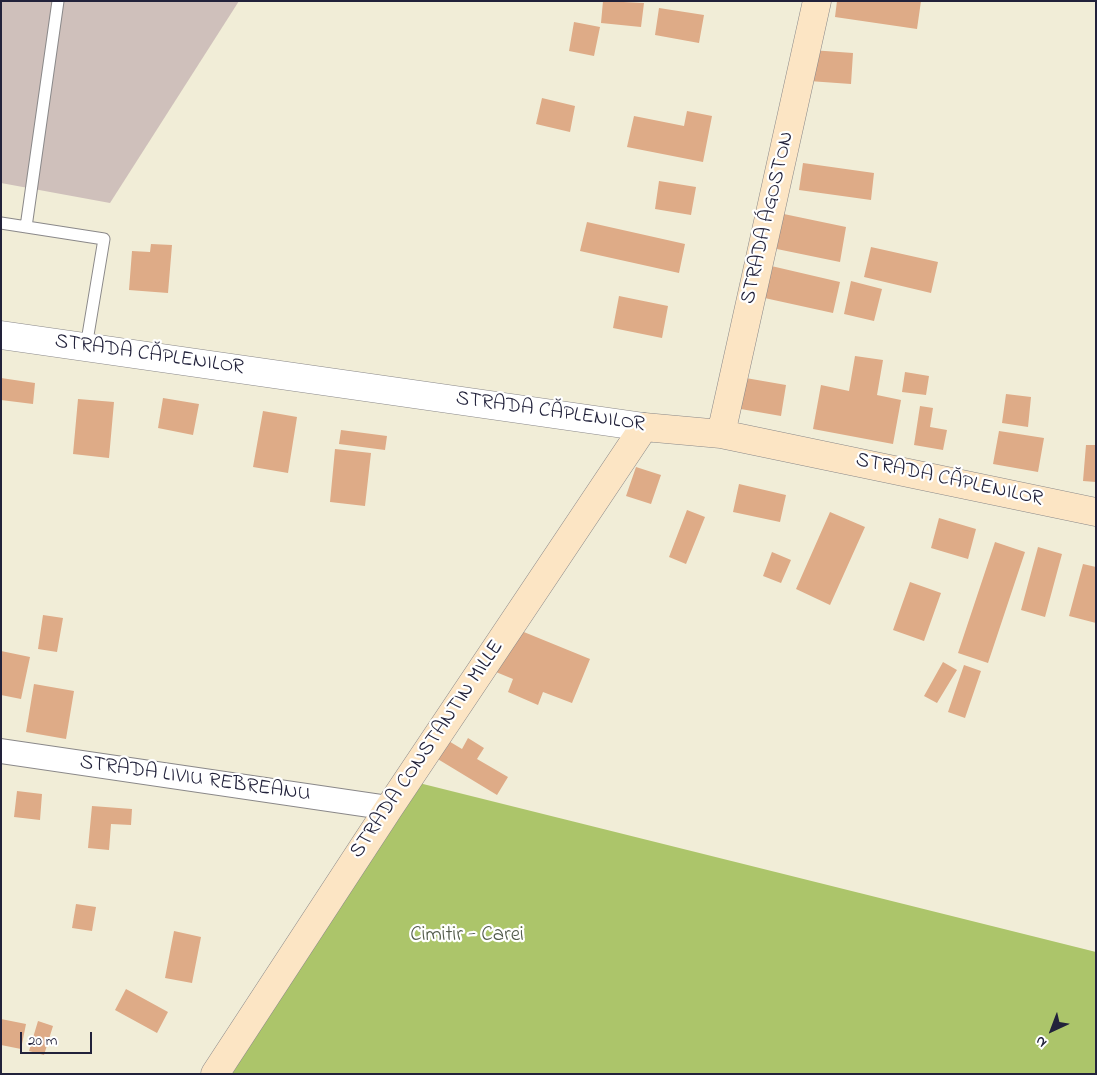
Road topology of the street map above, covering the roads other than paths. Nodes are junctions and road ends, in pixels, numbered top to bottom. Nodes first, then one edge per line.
1 (58, 1) edge
2 (817, 1) edge
3 (1, 224) edge
4 (26, 227) junction
5 (1, 335) edge
6 (86, 347) junction
7 (644, 427) junction
8 (720, 434) junction
9 (1096, 512) edge
10 (1, 751) edge
11 (389, 808) junction
12 (215, 1074) edge

1 - 4 lane
2 - 8 main road, STRADA ÁGOSTON
3 - 4 lane
4 - 6 lane
5 - 6 street, STRADA CĂPLENILOR
6 - 7 street, STRADA CĂPLENILOR
7 - 8 main road, STRADA CĂPLENILOR
7 - 11 main road, STRADA CONSTANTIN MILLE
8 - 9 main road, STRADA CĂPLENILOR
10 - 11 street, STRADA LIVIU REBREANU
11 - 12 main road, STRADA CONSTANTIN MILLE

